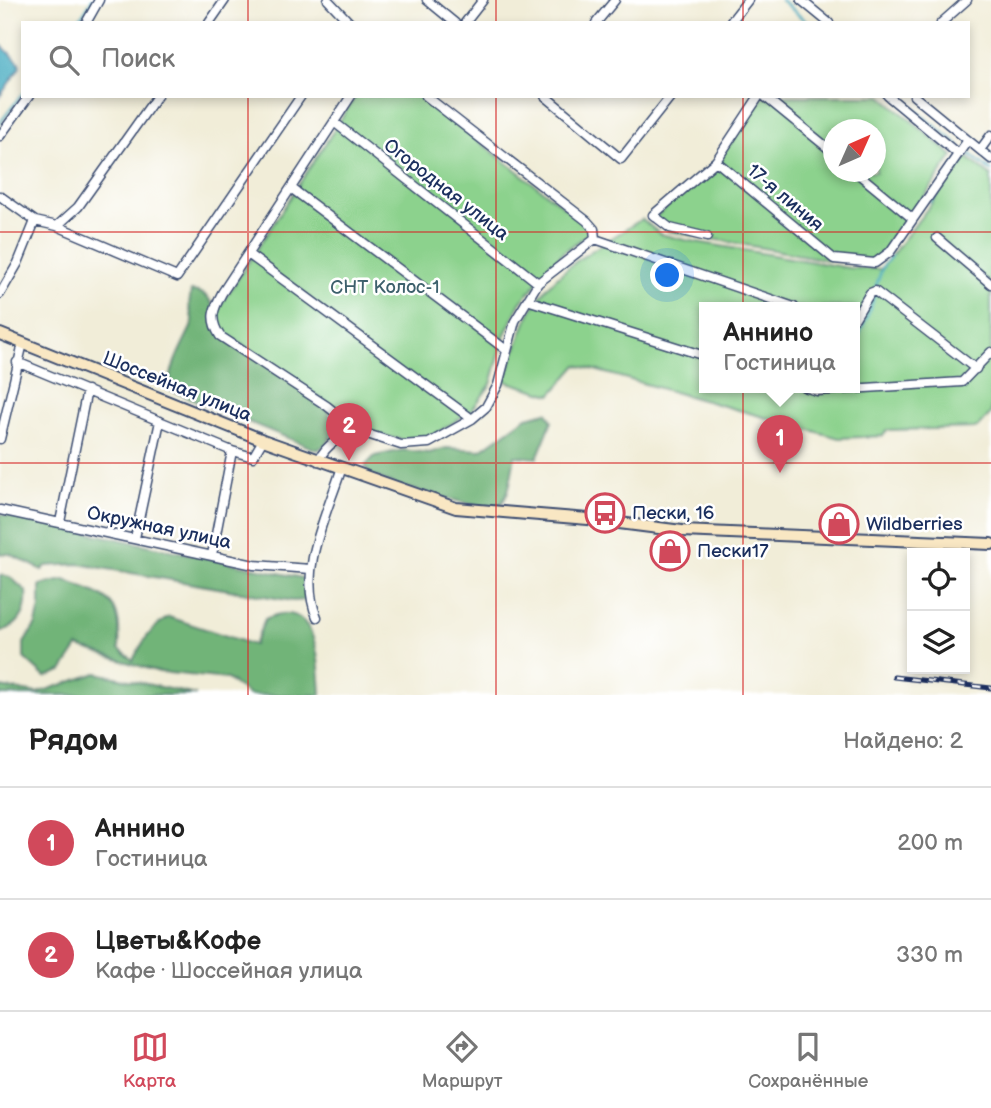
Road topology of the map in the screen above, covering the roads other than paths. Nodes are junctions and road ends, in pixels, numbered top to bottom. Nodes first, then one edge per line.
1 (99, 0) edge
2 (225, 0) edge
3 (328, 0) edge
4 (427, 0) edge
5 (483, 0) edge
6 (615, 0) edge
7 (748, 0) edge
8 (802, 0) edge
9 (962, 2) edge
10 (87, 21) edge
11 (210, 21) edge
12 (348, 21) edge
13 (453, 21) edge
14 (467, 21) edge
15 (598, 21) edge
16 (732, 21) edge
17 (826, 21) edge
18 (943, 21) edge
19 (28, 98) edge
20 (156, 98) edge
21 (300, 98) edge
22 (350, 98) edge
23 (429, 98) edge
24 (547, 98) edge
25 (669, 98) edge
26 (761, 98) edge
27 (765, 98) edge
28 (890, 98) edge
29 (917, 98) edge
30 (334, 122) junction
31 (991, 135) edge
32 (0, 136) edge
33 (968, 139) junction
34 (823, 144) edge
35 (980, 150) junction
36 (958, 154) junction
37 (991, 159) edge
38 (716, 160) junction
39 (868, 182) edge
40 (291, 188) junction
41 (0, 196) edge
42 (913, 219) junction
43 (35, 221) junction
44 (57, 226) junction
45 (707, 237) dead end
46 (937, 237) dead end
47 (595, 239) junction
48 (248, 254) junction
49 (538, 283) junction
50 (991, 284) edge
51 (0, 294) edge
52 (527, 300) junction
53 (779, 302) edge
54 (860, 310) edge
55 (0, 334) edge
56 (23, 343) junction
57 (505, 349) junction
58 (991, 352) edge
59 (699, 354) edge
60 (17, 362) junction
61 (976, 369) junction
62 (860, 387) edge
63 (87, 390) junction
64 (472, 419) junction
65 (160, 421) junction
66 (358, 431) junction
67 (0, 439) edge
68 (263, 440) junction
69 (232, 451) junction
70 (318, 461) junction
71 (341, 470) junction
72 (0, 510) edge
73 (60, 522) junction
74 (135, 538) junction
75 (991, 544) edge
76 (212, 555) junction
77 (311, 569) junction
78 (317, 617) dead end

1 - 10 street
2 - 11 street
3 - 12 street
4 - 13 street
5 - 14 street
6 - 15 street
7 - 16 street
8 - 17 street
9 - 18 street
19 - 32 street
20 - 44 street
21 - 44 street
22 - 30 street
23 - 47 street
24 - 25 street
26 - 38 street
27 - 34 street
28 - 36 street
29 - 33 street
30 - 40 street
30 - 49 street, Огородная улица
31 - 35 street
33 - 35 street
33 - 36 street
35 - 37 street
36 - 42 street
38 - 42 street, 17-я линия
38 - 45 street
39 - 42 street
40 - 48 street
40 - 57 street
41 - 43 street
43 - 44 street
43 - 51 street
46 - 50 street
47 - 49 street
47 - 53 street
48 - 64 street
48 - 66 street
49 - 52 street
52 - 57 street
52 - 59 street
54 - 61 street
55 - 56 main road, Шоссейная улица
56 - 60 street
56 - 68 main road, Шоссейная улица
57 - 64 street
58 - 61 street
60 - 63 street
60 - 67 street
61 - 62 street
63 - 65 street
63 - 73 street
64 - 66 street
65 - 69 street
65 - 74 street
66 - 70 street
68 - 69 street
68 - 70 main road, Шоссейная улица
69 - 76 street
70 - 71 main road, Шоссейная улица
71 - 75 main road, Шоссейная улица
71 - 77 street
72 - 73 street, Окружная улица
73 - 74 street, Окружная улица
74 - 76 street, Окружная улица
76 - 77 street, Окружная улица
77 - 78 street

